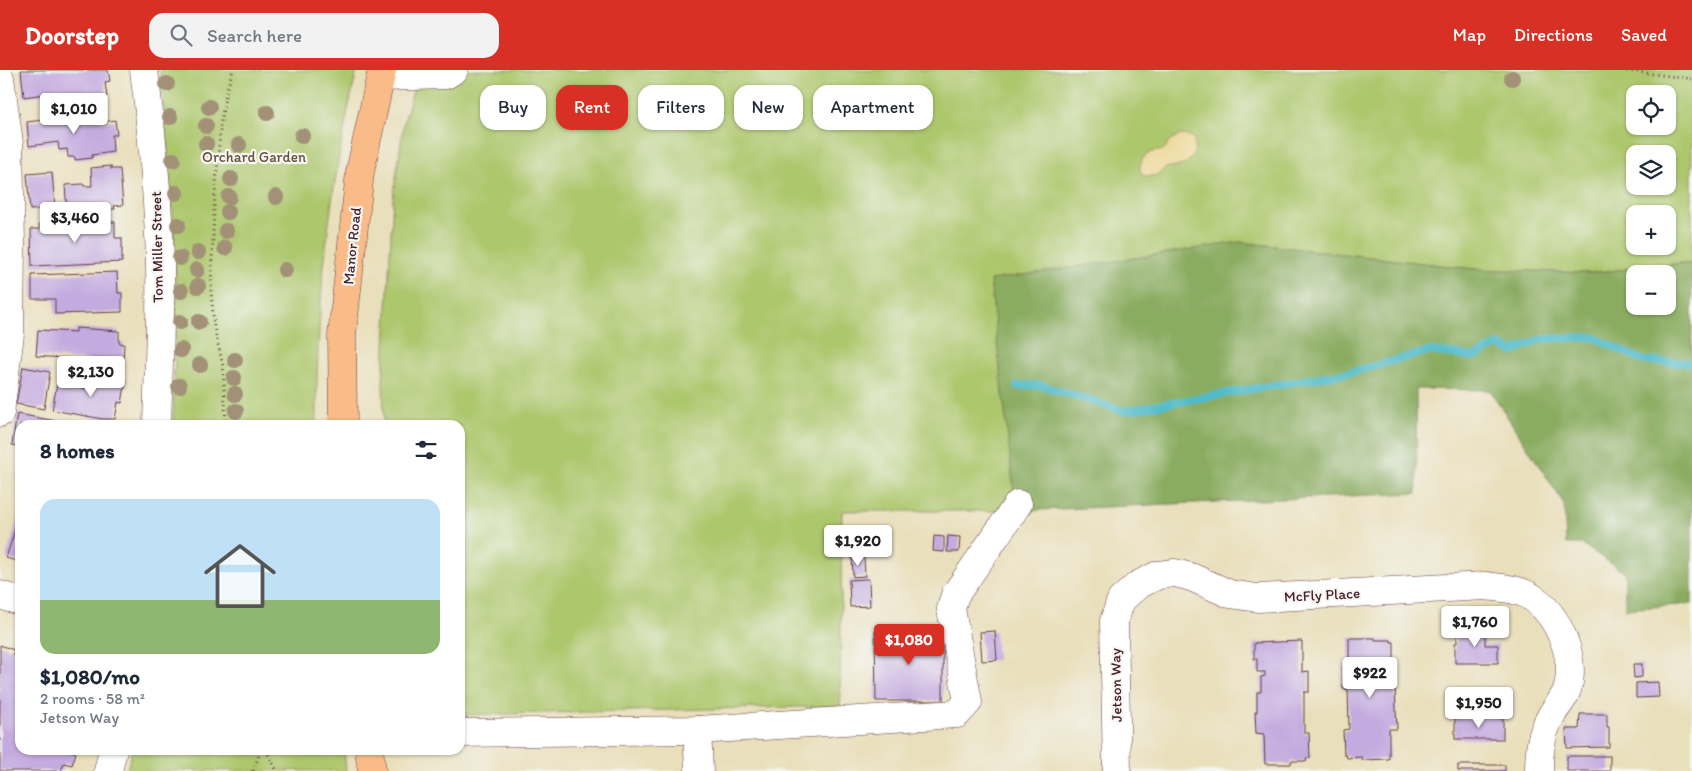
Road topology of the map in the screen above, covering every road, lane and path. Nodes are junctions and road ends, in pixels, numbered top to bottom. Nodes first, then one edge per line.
1 (144, 70) edge
2 (233, 70) edge
3 (454, 70) edge
4 (1622, 70) edge
5 (381, 73) edge
6 (0, 78) edge
7 (1692, 79) edge
8 (0, 413) edge
9 (157, 420) edge
10 (226, 420) edge
11 (342, 420) edge
12 (1018, 504) dead end
13 (0, 595) edge
14 (15, 600) edge
15 (1121, 600) joint
16 (697, 730) junction
17 (465, 733) edge
18 (112, 755) edge
19 (259, 755) edge
20 (269, 755) edge
21 (370, 755) edge
22 (108, 771) edge
23 (253, 771) edge
24 (277, 771) edge
25 (372, 771) edge
26 (700, 771) edge
27 (1117, 771) edge
28 (1539, 771) edge

1 - 9 street, Tom Miller Street
2 - 10 path
3 - 5 street
4 - 7 path
5 - 11 main road, Manor Road
6 - 8 street
12 - 16 street
13 - 14 street
15 - 27 street, Jetson Way
15 - 28 street, McFly Place
16 - 17 street
16 - 26 street
18 - 22 street
19 - 23 path
20 - 24 path
21 - 25 main road

